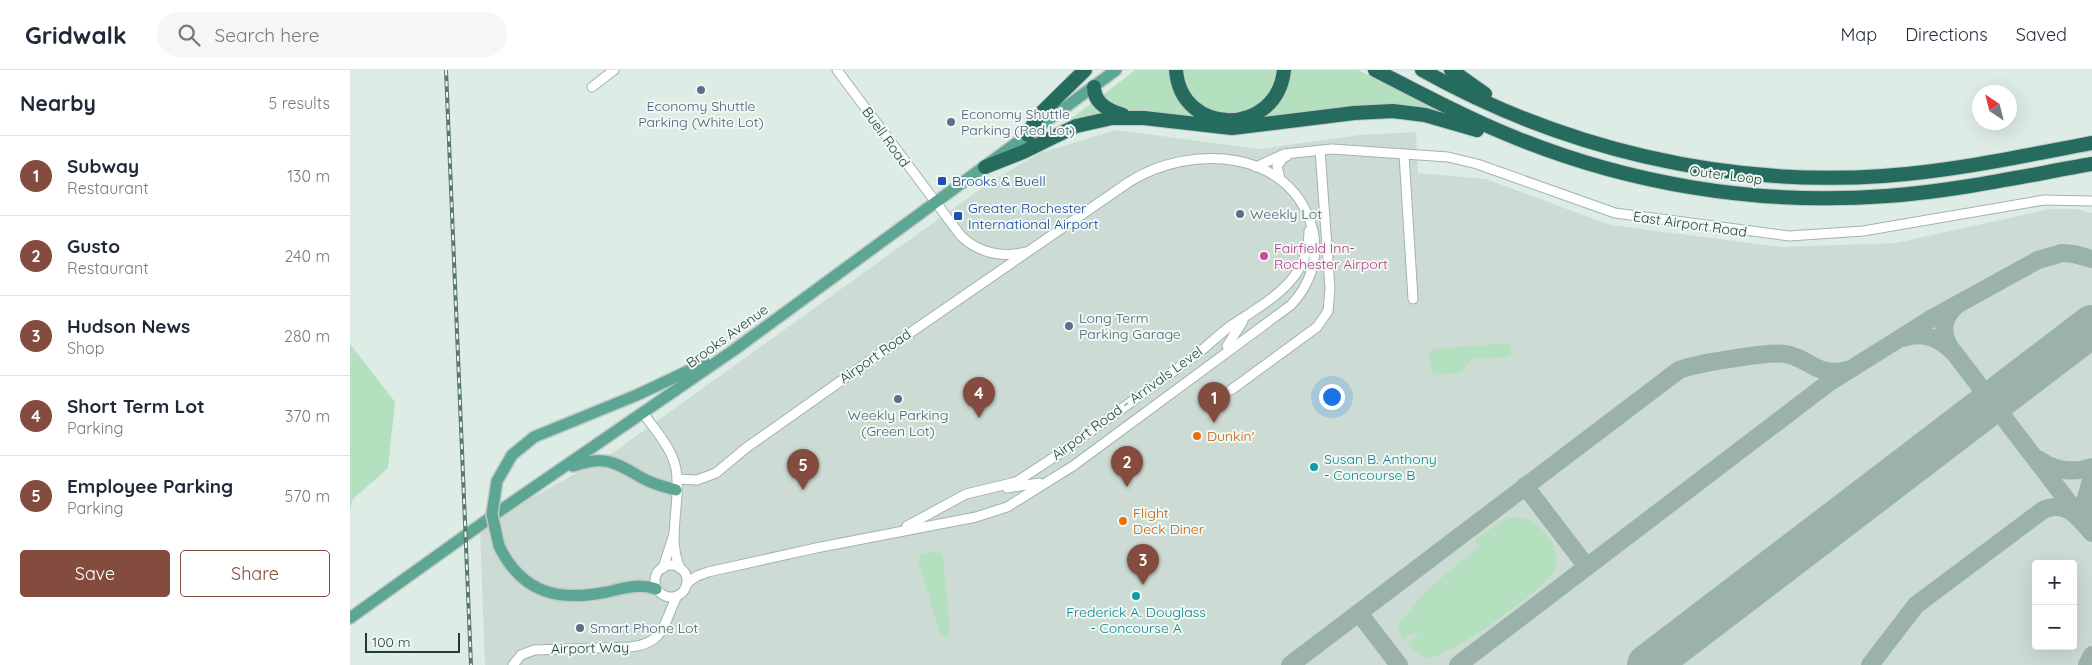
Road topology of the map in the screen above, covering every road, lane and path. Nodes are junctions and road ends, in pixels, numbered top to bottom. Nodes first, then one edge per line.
1 (614, 70) edge
2 (837, 70) edge
3 (1084, 70) edge
4 (1116, 70) edge
5 (1176, 70) edge
6 (1284, 70) edge
7 (1376, 70) edge
8 (1422, 70) edge
9 (1451, 70) edge
10 (592, 87) dead end
11 (1094, 87) junction
12 (1144, 118) junction
13 (1028, 135) junction
14 (1574, 137) junction
15 (2092, 142) edge
16 (1320, 150) junction
17 (1294, 153) junction
18 (1404, 154) junction
19 (1557, 154) junction
20 (2092, 164) edge
21 (984, 167) junction
22 (1256, 167) junction
23 (1280, 180) junction
24 (2092, 202) edge
25 (935, 203) junction
26 (1305, 211) junction
27 (1039, 245) junction
28 (1413, 299) dead end
29 (1260, 307) junction
30 (1228, 347) junction
31 (734, 350) junction
32 (1231, 390) dead end
33 (643, 413) junction
34 (553, 475) junction
35 (1044, 482) junction
36 (677, 485) junction
37 (990, 489) junction
38 (890, 532) junction
39 (674, 534) junction
40 (663, 568) junction
41 (680, 568) junction
42 (687, 582) junction
43 (659, 592) junction
44 (678, 596) junction
45 (350, 618) edge
46 (665, 624) junction
47 (513, 665) edge

1 - 10 street
2 - 25 street, Buell Road
3 - 13 highway
4 - 11 main road, Brooks Avenue
5 - 6 highway
7 - 19 highway, Outer Loop
8 - 14 highway, Outer Loop
9 - 14 highway
11 - 12 highway
11 - 13 main road, Brooks Avenue
12 - 19 highway
12 - 21 highway
13 - 21 main road, Brooks Avenue
14 - 15 highway, Outer Loop
16 - 17 street, East Airport Road
16 - 18 street, East Airport Road
16 - 32 street
17 - 22 street, East Airport Road
17 - 23 street
18 - 24 street, East Airport Road
18 - 28 street
19 - 20 highway, Outer Loop
21 - 25 main road, Brooks Avenue
22 - 23 street, Airport Road
22 - 27 street, Airport Road
23 - 26 street, Airport Road
25 - 27 street, Airport Road
25 - 31 main road, Brooks Avenue
26 - 29 street, Airport Road - Arrivals Level
26 - 30 street
27 - 36 street, Airport Road
29 - 30 street, Airport Road - Arrivals Level
29 - 37 street, Airport Road - Arrivals Level
30 - 35 street
31 - 33 main road, Brooks Avenue
31 - 43 main road, bridge
33 - 34 main road, Brooks Avenue
33 - 36 street
34 - 36 main road
34 - 45 main road, Brooks Avenue
35 - 37 street, Airport Road - Arrivals Level
35 - 38 street
36 - 39 street
37 - 38 street, Airport Road - Arrivals Level
38 - 42 street
39 - 40 street
39 - 41 street
40 - 41 street
40 - 43 street
41 - 42 street
42 - 44 street
43 - 44 street
43 - 46 street
44 - 46 street, Airport Way
46 - 47 street, Airport Way

